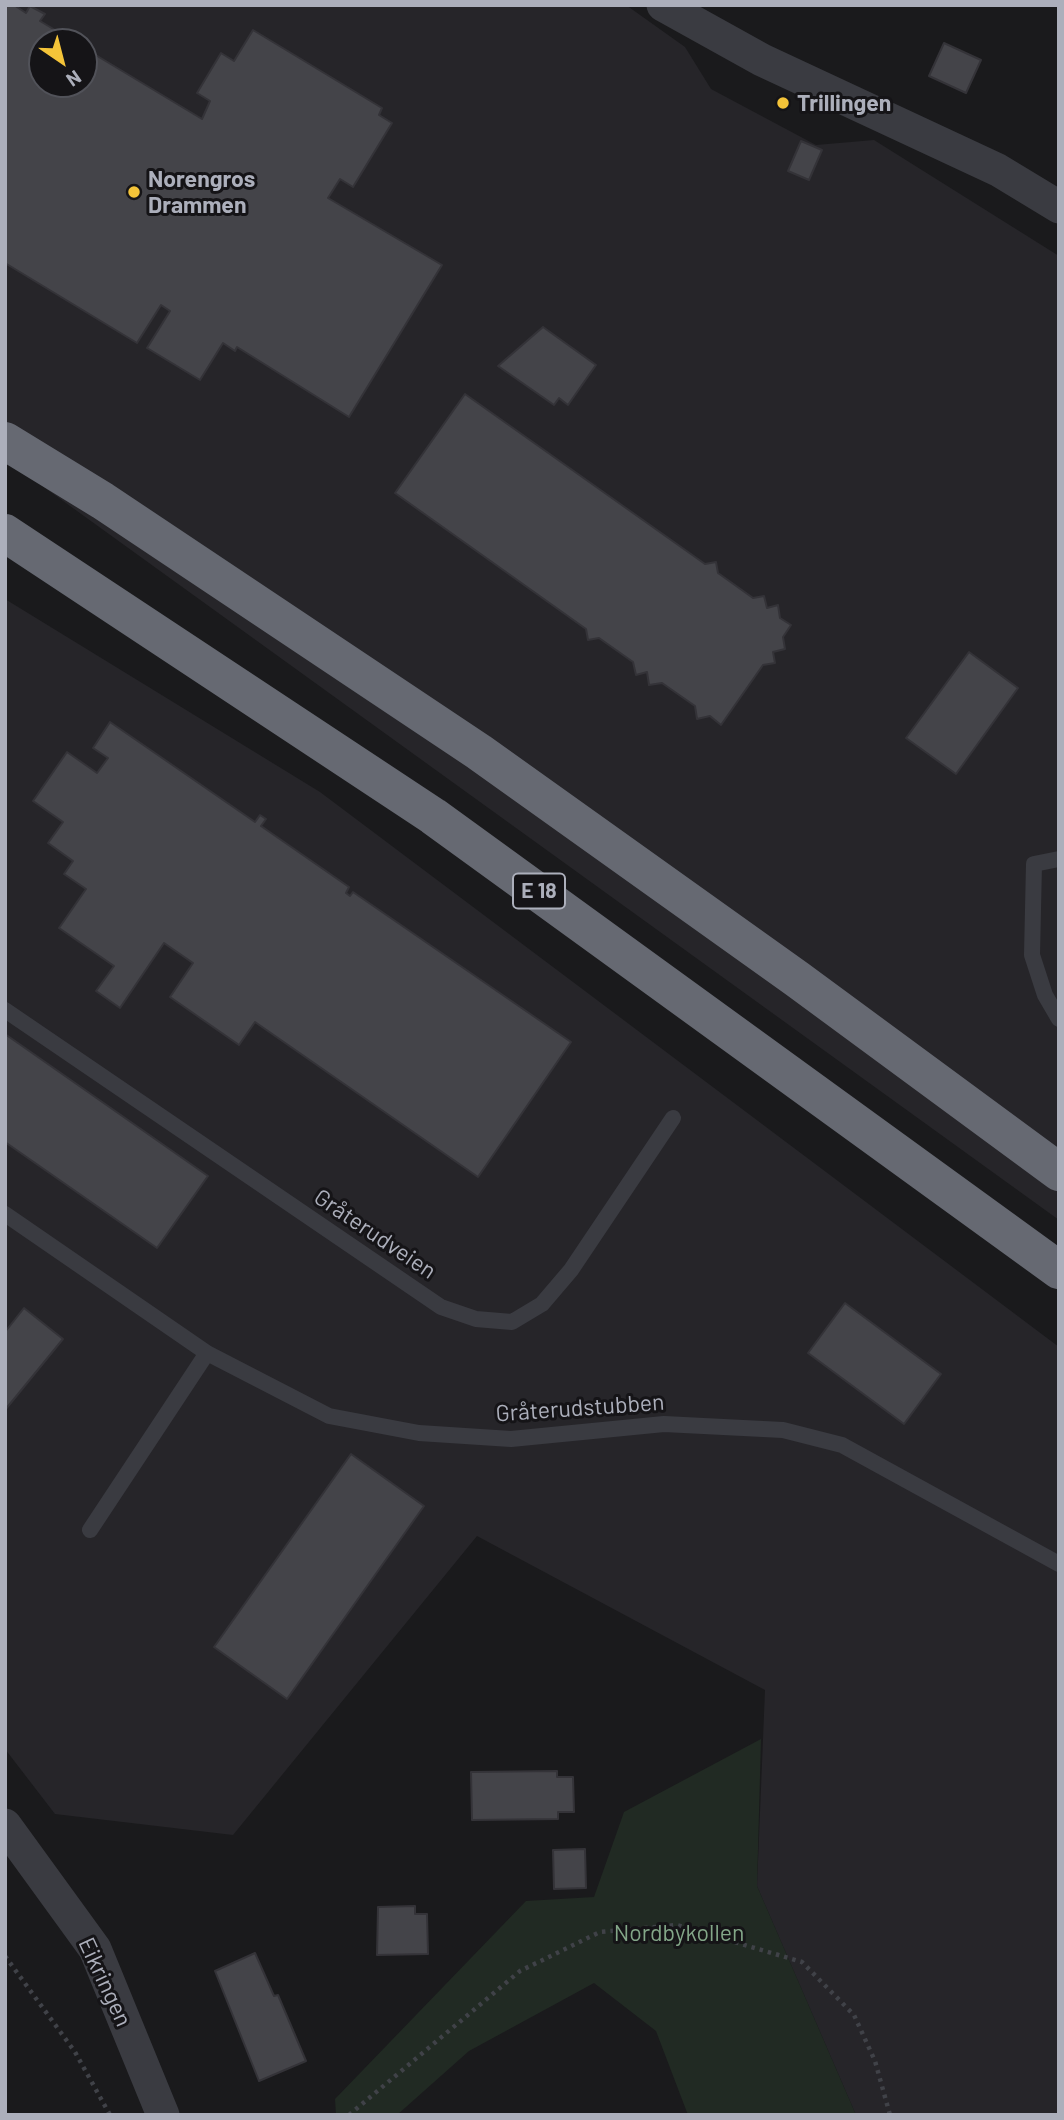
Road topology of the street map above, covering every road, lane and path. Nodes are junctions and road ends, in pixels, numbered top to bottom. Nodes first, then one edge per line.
1 (663, 5) edge
2 (1059, 206) edge
3 (5, 441) edge
4 (5, 533) edge
5 (1059, 859) edge
6 (5, 1010) edge
7 (1059, 1019) edge
8 (673, 1118) dead end
9 (1059, 1172) edge
10 (5, 1214) edge
11 (1059, 1270) edge
12 (207, 1353) junction
13 (90, 1530) dead end
14 (1059, 1564) edge
15 (5, 1825) edge
16 (5, 1956) edge
17 (110, 2115) edge
18 (163, 2115) edge
19 (349, 2115) edge
20 (890, 2115) edge

1 - 2 street
3 - 9 highway
4 - 11 highway, E 18
5 - 7 lane
6 - 8 lane, Gråterudveien
10 - 12 lane, Gråterudstubben
12 - 13 lane
12 - 14 lane, Gråterudstubben
15 - 18 street, Eikringen
16 - 17 path
19 - 20 path

